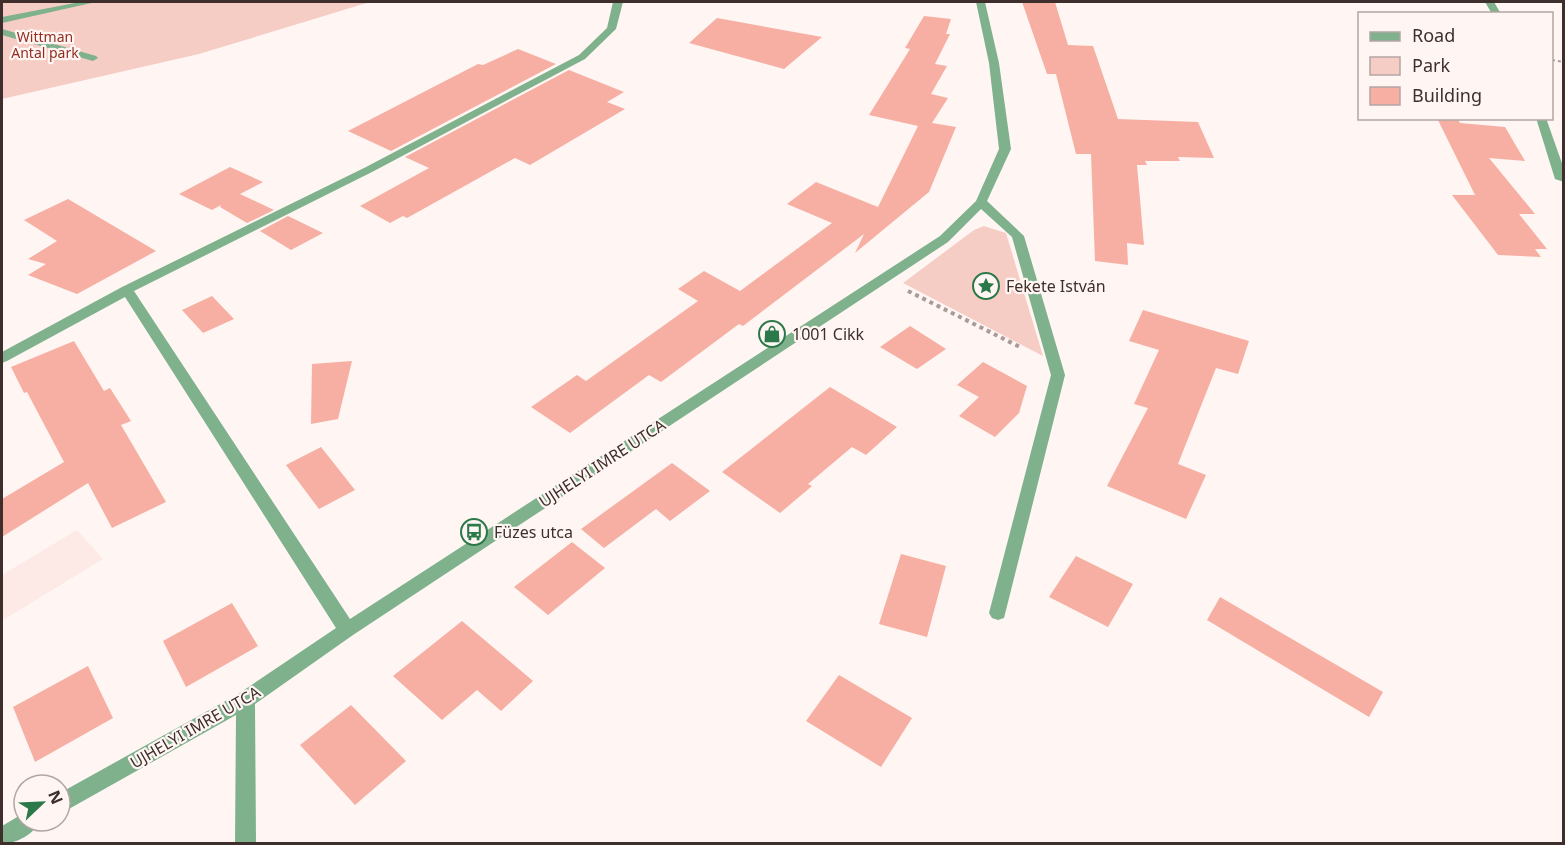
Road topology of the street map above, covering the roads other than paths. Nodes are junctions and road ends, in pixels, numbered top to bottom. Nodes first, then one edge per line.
1 (91, 2) edge
2 (618, 2) edge
3 (981, 2) edge
4 (2, 20) edge
5 (2, 32) edge
6 (93, 58) dead end
7 (1542, 120) edge
8 (1561, 179) dead end
9 (981, 202) junction
10 (127, 290) junction
11 (2, 358) edge
12 (998, 613) dead end
13 (347, 630) junction
14 (245, 700) junction
15 (72, 797) edge
16 (246, 843) edge

1 - 4 street
2 - 10 street
3 - 9 street, UJHELYI IMRE UTCA
5 - 6 street
7 - 8 street
9 - 12 street
9 - 13 street, UJHELYI IMRE UTCA
10 - 11 street
10 - 13 street
13 - 14 street, UJHELYI IMRE UTCA
14 - 15 street, UJHELYI IMRE UTCA
14 - 16 street

